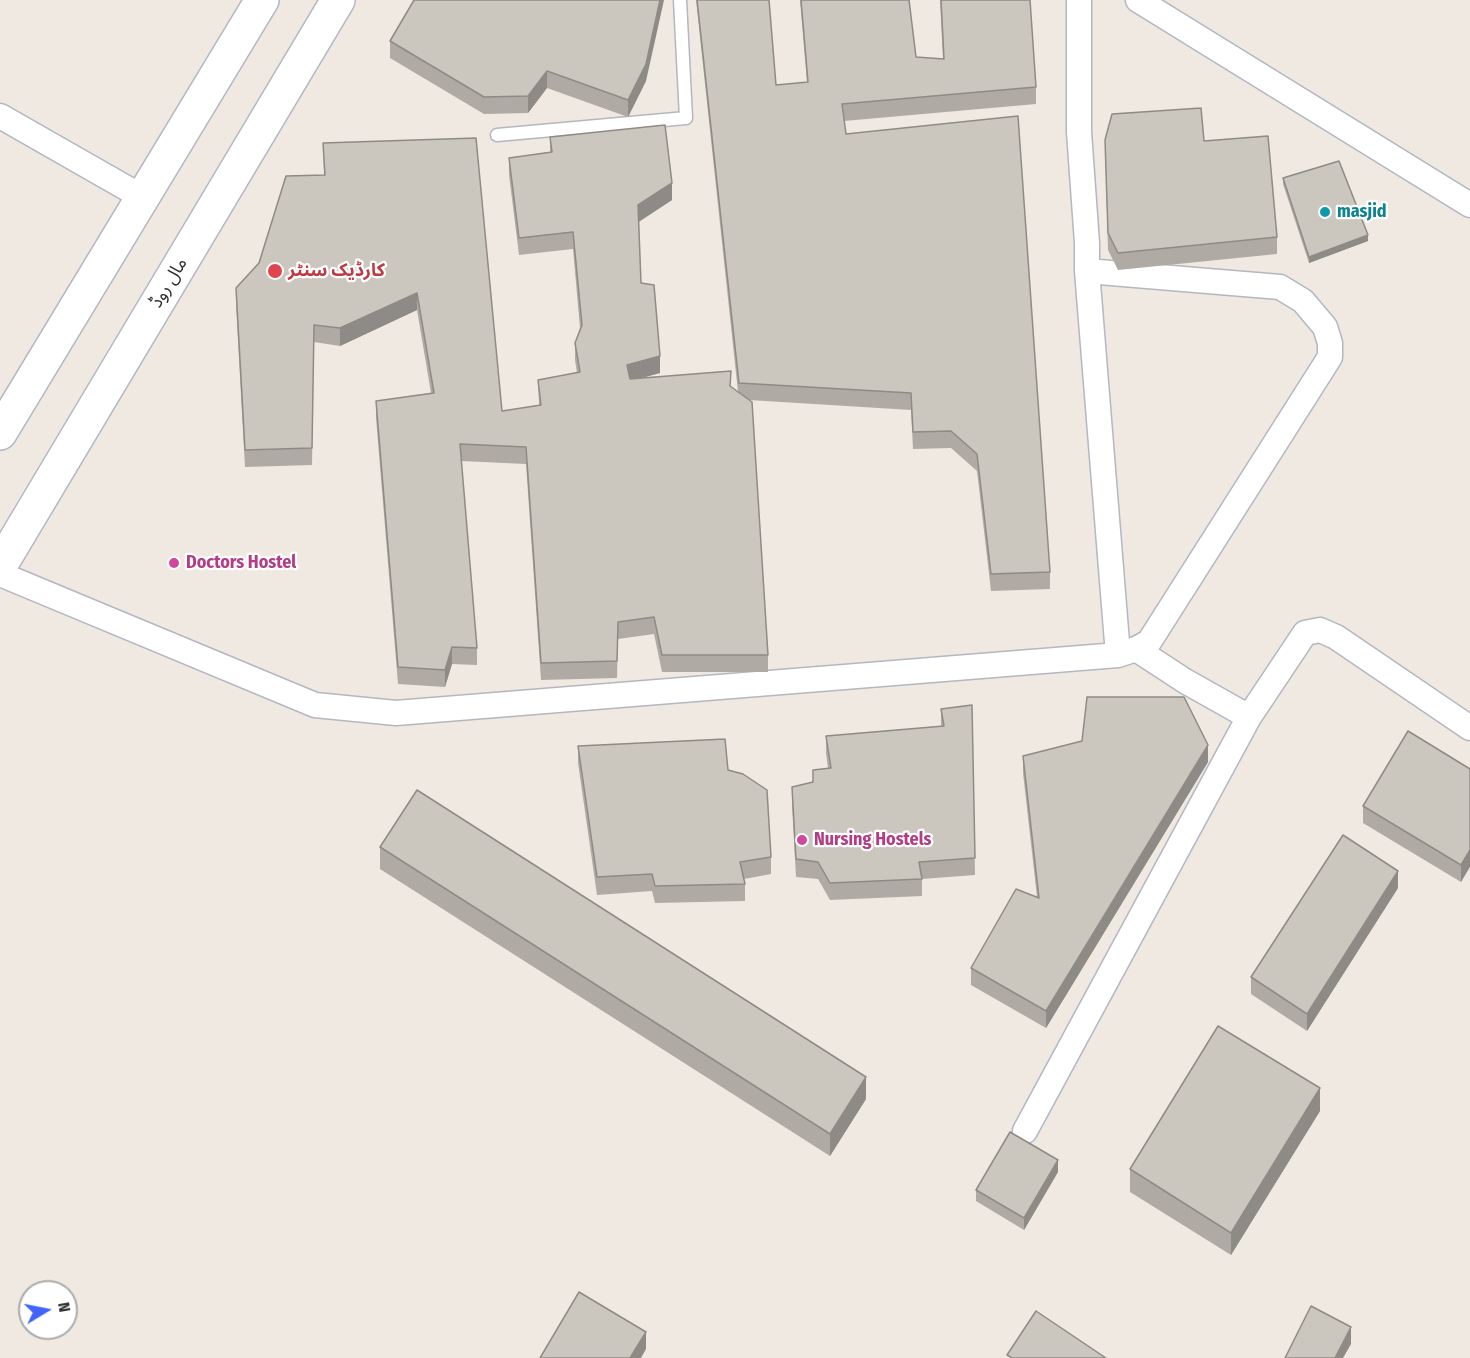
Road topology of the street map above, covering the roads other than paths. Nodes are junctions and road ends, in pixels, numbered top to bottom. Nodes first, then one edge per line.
1 (262, 0) edge
2 (338, 0) edge
3 (680, 0) edge
4 (1079, 0) edge
5 (1138, 0) edge
6 (0, 116) edge
7 (497, 135) dead end
8 (142, 197) junction
9 (1470, 205) edge
10 (1088, 271) junction
11 (0, 433) edge
12 (0, 566) edge
13 (0, 574) edge
14 (1127, 652) junction
15 (1250, 717) junction
16 (1470, 728) edge
17 (1025, 1131) dead end

1 - 8 main road
2 - 12 main road, مال روڈ
3 - 7 lane
4 - 10 street
5 - 9 street
6 - 8 street
8 - 11 main road
10 - 14 street
10 - 14 street
13 - 14 street
14 - 15 street
15 - 16 street
15 - 17 street

